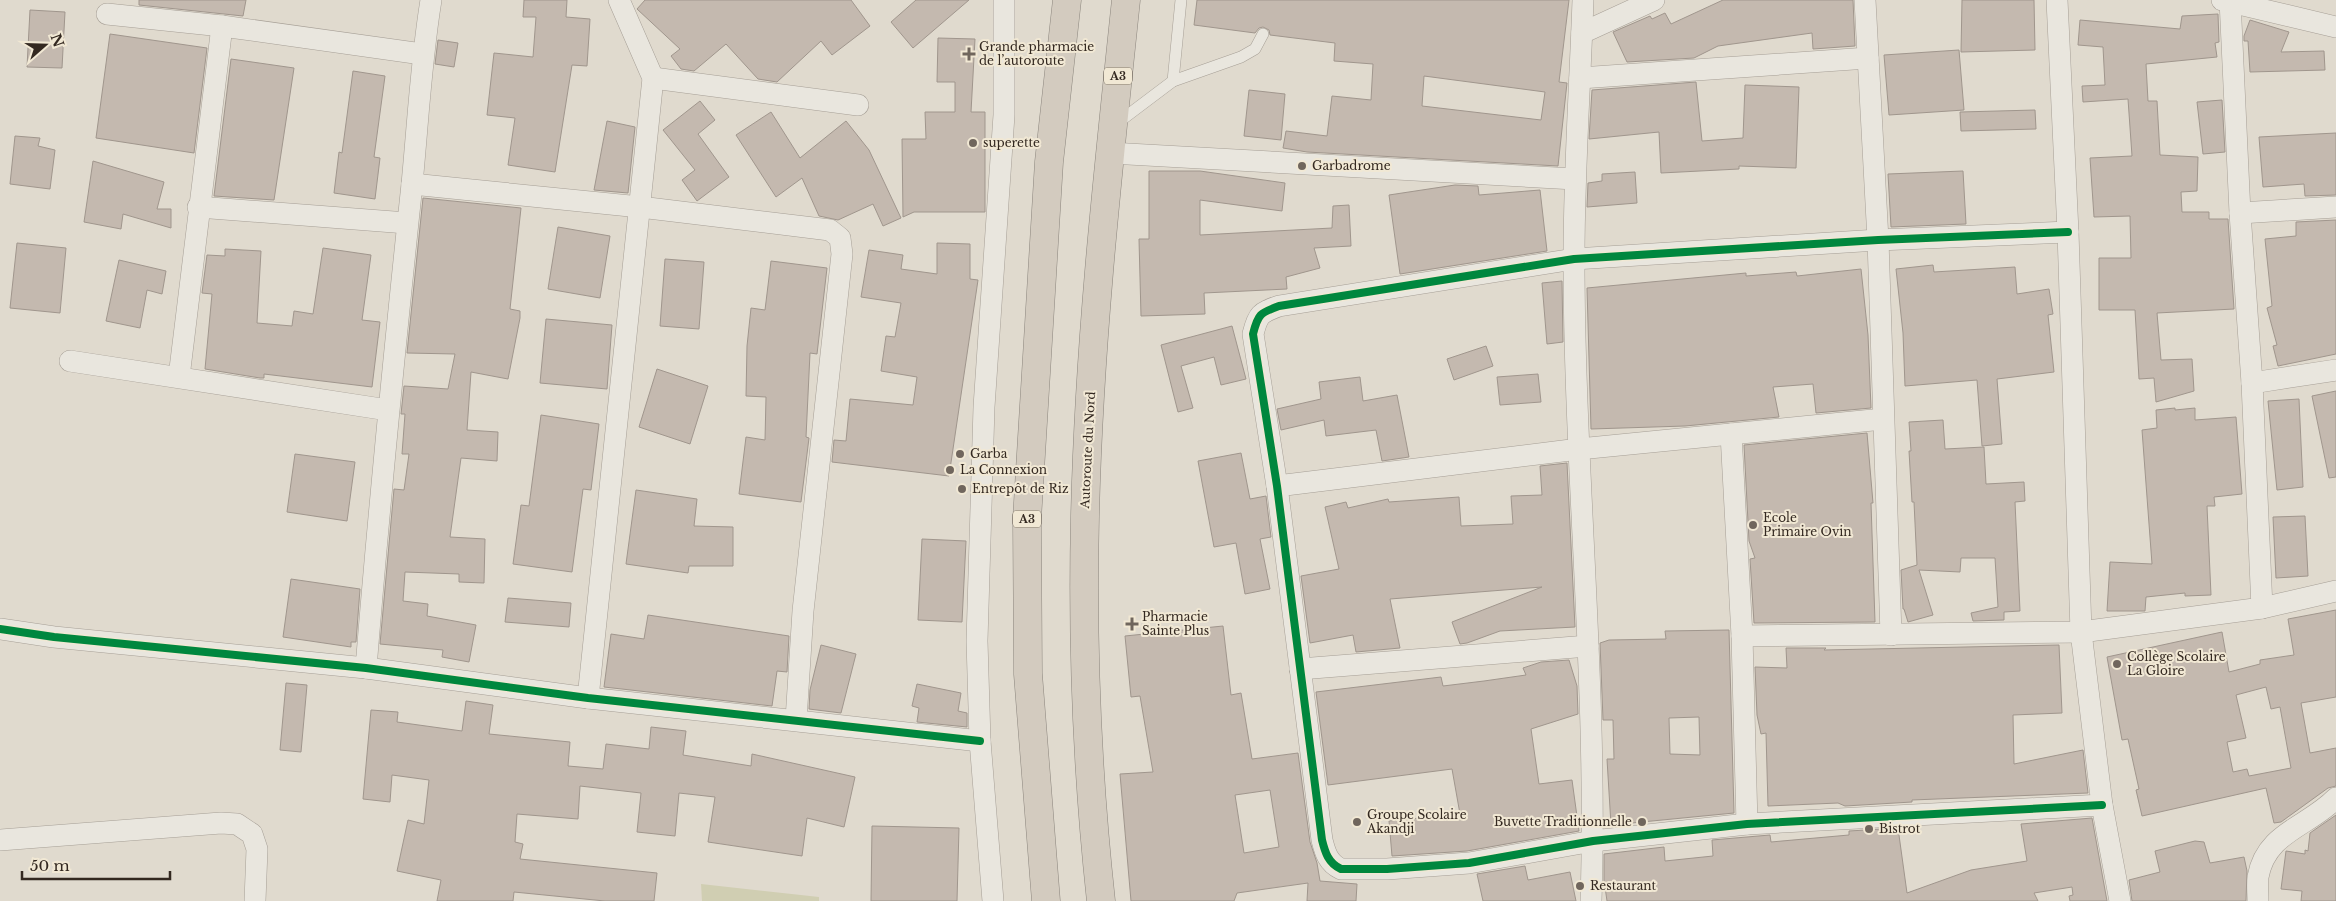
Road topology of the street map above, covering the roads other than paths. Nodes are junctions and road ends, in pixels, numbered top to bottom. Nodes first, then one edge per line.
1 (431, 0) edge
2 (619, 0) edge
3 (1004, 0) edge
4 (1054, 0) edge
5 (1067, 0) edge
6 (1126, 0) edge
7 (1181, 0) edge
8 (1583, 0) edge
9 (1654, 0) edge
10 (1865, 0) edge
11 (2057, 0) edge
12 (2227, 1) edge
13 (107, 14) dead end
14 (222, 26) junction
15 (2336, 27) edge
16 (1582, 33) junction
17 (1263, 34) dead end
18 (1063, 35) junction
19 (422, 54) junction
20 (1868, 58) junction
21 (653, 78) junction
22 (1580, 78) junction
23 (1173, 82) junction
24 (858, 105) dead end
25 (1112, 140) junction
26 (1575, 179) junction
27 (412, 184) junction
28 (198, 207) junction
29 (640, 207) junction
30 (2336, 207) edge
31 (2240, 213) junction
32 (407, 223) junction
33 (2068, 232) junction
34 (1878, 240) junction
35 (1574, 259) junction
36 (70, 361) dead end
37 (2336, 370) edge
38 (179, 377) junction
39 (2252, 383) junction
40 (388, 410) junction
41 (1883, 420) junction
42 (1731, 434) junction
43 (1579, 449) junction
44 (1277, 486) junction
45 (2336, 591) edge
46 (2262, 608) junction
47 (0, 629) edge
48 (2081, 632) junction
49 (1891, 635) junction
50 (1742, 636) junction
51 (1588, 646) junction
52 (366, 668) junction
53 (1300, 669) junction
54 (588, 698) junction
55 (796, 720) junction
56 (980, 741) junction
57 (2336, 798) edge
58 (2102, 805) junction
59 (1747, 824) junction
60 (0, 840) edge
61 (1593, 841) junction
62 (255, 901) edge
63 (993, 901) edge
64 (1046, 901) edge
65 (1101, 901) edge
66 (1592, 901) edge
67 (2120, 901) edge
68 (2258, 901) edge

1 - 19 street
2 - 21 street
3 - 56 street
4 - 18 highway
5 - 18 highway, A3
6 - 25 highway, Autoroute du Nord / A3
7 - 23 lane
8 - 16 street
9 - 16 street
10 - 20 street
11 - 33 street
12 - 15 street
12 - 31 street
13 - 14 street
14 - 19 street
14 - 28 street
16 - 22 street
17 - 23 lane
18 - 64 highway, A3
19 - 27 street
20 - 22 street
20 - 34 street
21 - 24 street
21 - 29 street
22 - 26 street
23 - 25 lane
25 - 26 street
25 - 65 highway, Autoroute du Nord / A3
26 - 35 street
27 - 29 street
27 - 32 street
28 - 32 street
28 - 38 street
29 - 54 street
29 - 55 street
30 - 31 street
31 - 39 street
32 - 40 street
33 - 34 street
33 - 48 street
34 - 35 street
34 - 41 street
35 - 43 street
35 - 44 street
36 - 38 street
37 - 39 street
38 - 40 street
39 - 46 street
40 - 52 street
41 - 42 street
41 - 49 street
42 - 43 street
42 - 50 street
43 - 44 street
43 - 51 street
44 - 53 street
45 - 46 street
46 - 48 street
47 - 52 street
48 - 49 street
48 - 58 street
49 - 50 street
50 - 59 street
51 - 53 street
51 - 61 street
52 - 54 street
53 - 61 street
54 - 55 street
55 - 56 street
56 - 63 street
57 - 68 street
58 - 59 street
58 - 67 street
59 - 61 street
60 - 62 street
61 - 66 street

